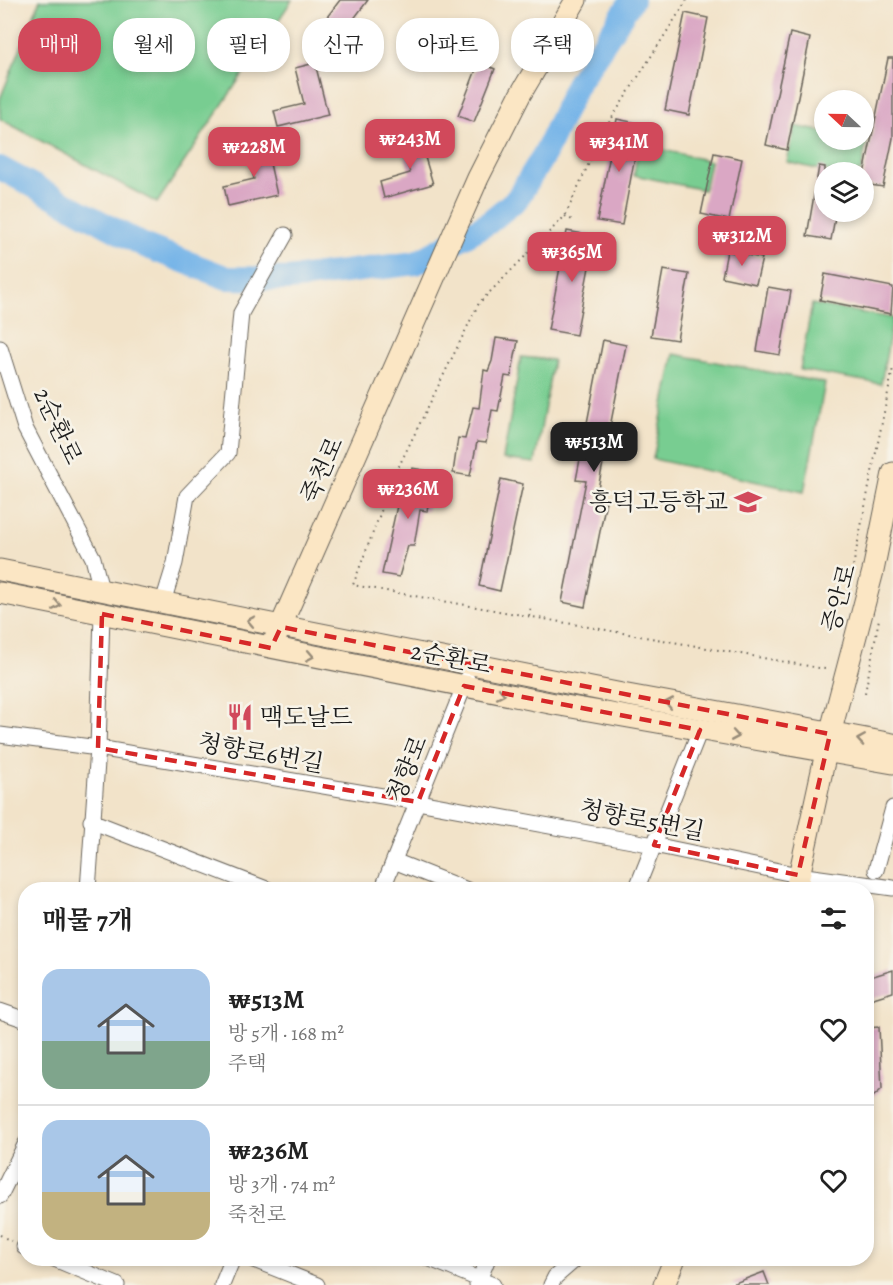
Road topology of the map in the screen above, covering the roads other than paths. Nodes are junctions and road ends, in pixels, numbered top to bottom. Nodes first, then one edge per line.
1 (576, 0) edge
2 (285, 236) dead end
3 (0, 348) edge
4 (893, 473) edge
5 (0, 570) edge
6 (101, 590) junction
7 (0, 593) edge
8 (164, 602) junction
9 (102, 614) junction
10 (281, 627) junction
11 (271, 648) junction
12 (473, 665) junction
13 (464, 686) junction
14 (700, 730) junction
15 (0, 735) edge
16 (827, 743) junction
17 (893, 744) edge
18 (98, 748) junction
19 (893, 763) edge
20 (418, 802) junction
21 (893, 808) edge
22 (91, 821) junction
23 (654, 844) junction
24 (893, 859) edge
25 (394, 861) junction
26 (876, 870) junction
27 (88, 882) edge
28 (248, 882) edge
29 (385, 882) edge
30 (447, 882) edge
31 (639, 882) edge
32 (797, 882) edge
33 (859, 882) joint
34 (874, 885) edge
35 (893, 888) edge
36 (0, 1011) edge
37 (18, 1017) edge
38 (18, 1159) edge
39 (0, 1196) edge
40 (71, 1266) edge
41 (230, 1266) edge
42 (269, 1266) edge
43 (446, 1266) edge
44 (486, 1266) edge
45 (568, 1266) edge
46 (672, 1266) edge
47 (483, 1283) edge
48 (117, 1285) edge
49 (222, 1285) edge
50 (317, 1285) edge
51 (551, 1285) edge
52 (664, 1285) edge

1 - 10 main road, 죽천로
2 - 8 street
3 - 6 street, 2순환로
4 - 16 main road, 증안로
5 - 6 main road, 2순환로
6 - 8 main road, 2순환로
7 -> 9 main road, 2순환로
10 -> 8 main road, 2순환로
9 - 11 main road, 2순환로
9 - 18 street
10 - 11 main road, 죽천로
10 - 12 main road, 2순환로
11 -> 13 main road, 2순환로
12 - 13 street, 청향로
16 -> 12 main road, 2순환로
13 -> 14 main road, 2순환로
13 - 20 street, 청향로
14 -> 16 main road, 2순환로
14 - 23 street
15 - 18 street, 청향로6번길
17 -> 16 main road, 2순환로
16 - 19 main road, 2순환로
16 - 32 main road, 증안로
18 - 20 street, 청향로6번길
18 - 22 street
20 - 23 street, 청향로5번길
20 - 25 street, 청향로
21 - 26 street
22 - 27 street
22 - 28 street
23 - 31 street
23 - 32 street, 청향로5번길
24 - 26 street
25 - 29 street, 청향로
25 - 30 street
26 - 33 street
32 - 33 street, 청향로5번길
34 - 35 street, 청향로5번길
36 - 37 street
38 - 39 street
40 - 48 street
41 - 49 street
42 - 50 street
43 - 47 street
44 - 47 street
45 - 51 street
46 - 52 main road

